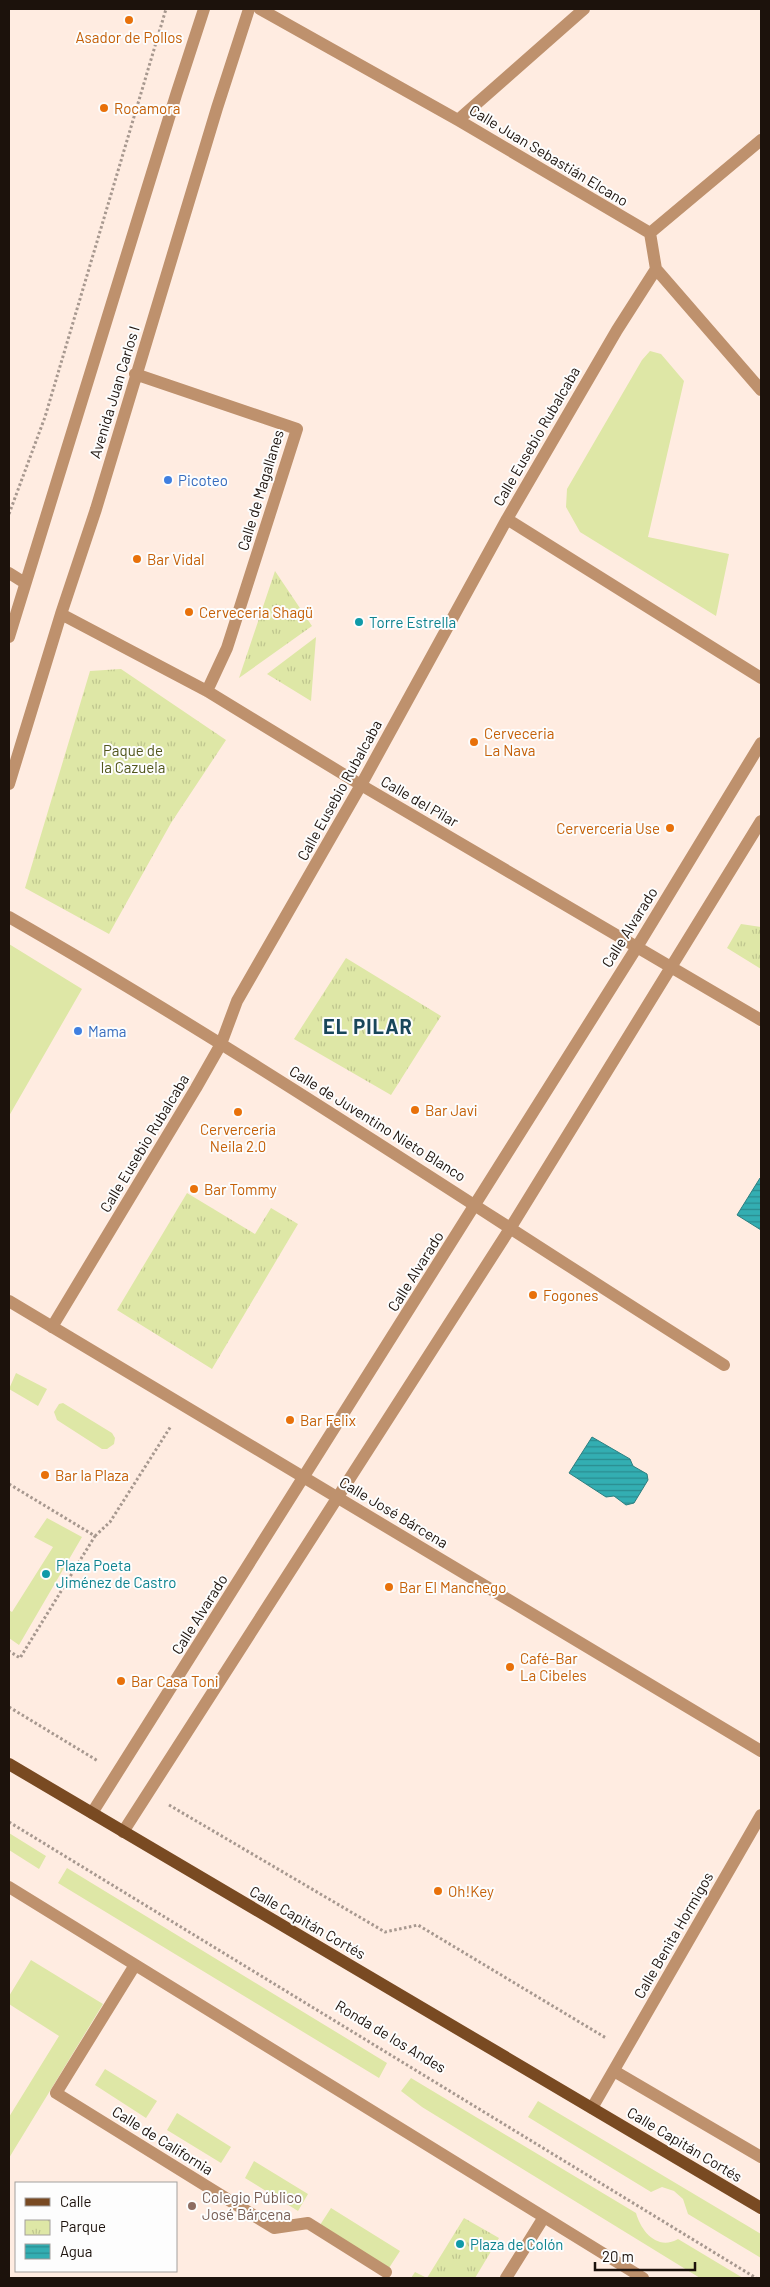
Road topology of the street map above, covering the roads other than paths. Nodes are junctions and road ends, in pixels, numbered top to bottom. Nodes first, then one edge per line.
1 (204, 9) edge
2 (249, 9) edge
3 (260, 9) edge
4 (584, 9) edge
5 (458, 120) junction
6 (761, 140) edge
7 (650, 233) junction
8 (656, 269) junction
9 (135, 374) junction
10 (761, 390) edge
11 (507, 519) junction
12 (9, 573) edge
13 (25, 583) junction
14 (61, 614) junction
15 (9, 637) edge
16 (761, 678) edge
17 (207, 691) junction
18 (761, 743) edge
19 (9, 784) edge
20 (361, 785) junction
21 (761, 821) edge
22 (9, 917) edge
23 (637, 947) junction
24 (672, 966) junction
25 (761, 1020) edge
26 (221, 1044) junction
27 (475, 1204) junction
28 (511, 1227) junction
29 (9, 1301) edge
30 (52, 1327) junction
31 (724, 1365) dead end
32 (304, 1478) junction
33 (338, 1497) junction
34 (761, 1751) edge
35 (9, 1764) edge
36 (92, 1813) junction
37 (761, 1815) edge
38 (123, 1832) junction
39 (9, 1887) edge
40 (135, 1965) junction
41 (614, 2071) junction
42 (592, 2108) junction
43 (761, 2157) edge
44 (761, 2208) edge
45 (544, 2217) junction
46 (386, 2272) dead end
47 (506, 2278) edge
48 (643, 2278) edge

1 - 13 street, Avenida Juan Carlos I
2 - 9 street, Avenida Juan Carlos I
3 - 5 street, Calle Juan Sebastián Elcano
4 - 5 street
5 - 7 street, Calle Juan Sebastián Elcano
6 - 7 street
7 - 8 street
8 - 10 street
8 - 11 street, Calle Eusebio Rubalcaba
9 - 14 street, Avenida Juan Carlos I
9 - 17 street, Calle de Magallanes
11 - 16 street
11 - 20 street, Calle Eusebio Rubalcaba
12 - 13 street
13 - 15 street, Avenida Juan Carlos I
14 - 17 street, Calle del Pilar
14 - 19 street, Avenida Juan Carlos I
17 - 20 street, Calle del Pilar
18 - 23 street, Calle Alvarado
20 - 23 street, Calle del Pilar
20 - 26 street, Calle Eusebio Rubalcaba
21 - 24 street
22 - 26 street, Calle de Juventino Nieto Blanco
23 - 24 street, Calle del Pilar
23 - 27 street, Calle Alvarado
24 - 25 street, Calle del Pilar
24 - 28 street
26 - 27 street, Calle de Juventino Nieto Blanco
26 - 30 street, Calle Eusebio Rubalcaba
27 - 28 street, Calle de Juventino Nieto Blanco
27 - 32 street, Calle Alvarado
28 - 31 street, Calle de Juventino Nieto Blanco
28 - 33 street
29 - 30 street, Calle José Bárcena
30 - 32 street, Calle José Bárcena
32 - 33 street, Calle José Bárcena
32 - 36 street, Calle Alvarado
33 - 34 street, Calle José Bárcena
33 - 38 street
35 - 36 main road, Calle Capitán Cortés
36 - 38 main road, Calle Capitán Cortés
37 - 41 street, Calle Benita Hormigos
38 - 42 main road, Calle Capitán Cortés
39 - 40 street
40 - 45 street
40 - 46 street, Calle de California
41 - 42 street
41 - 43 street, Calle Capitán Cortés
42 - 44 main road, Calle Capitán Cortés
45 - 47 street
45 - 48 street

